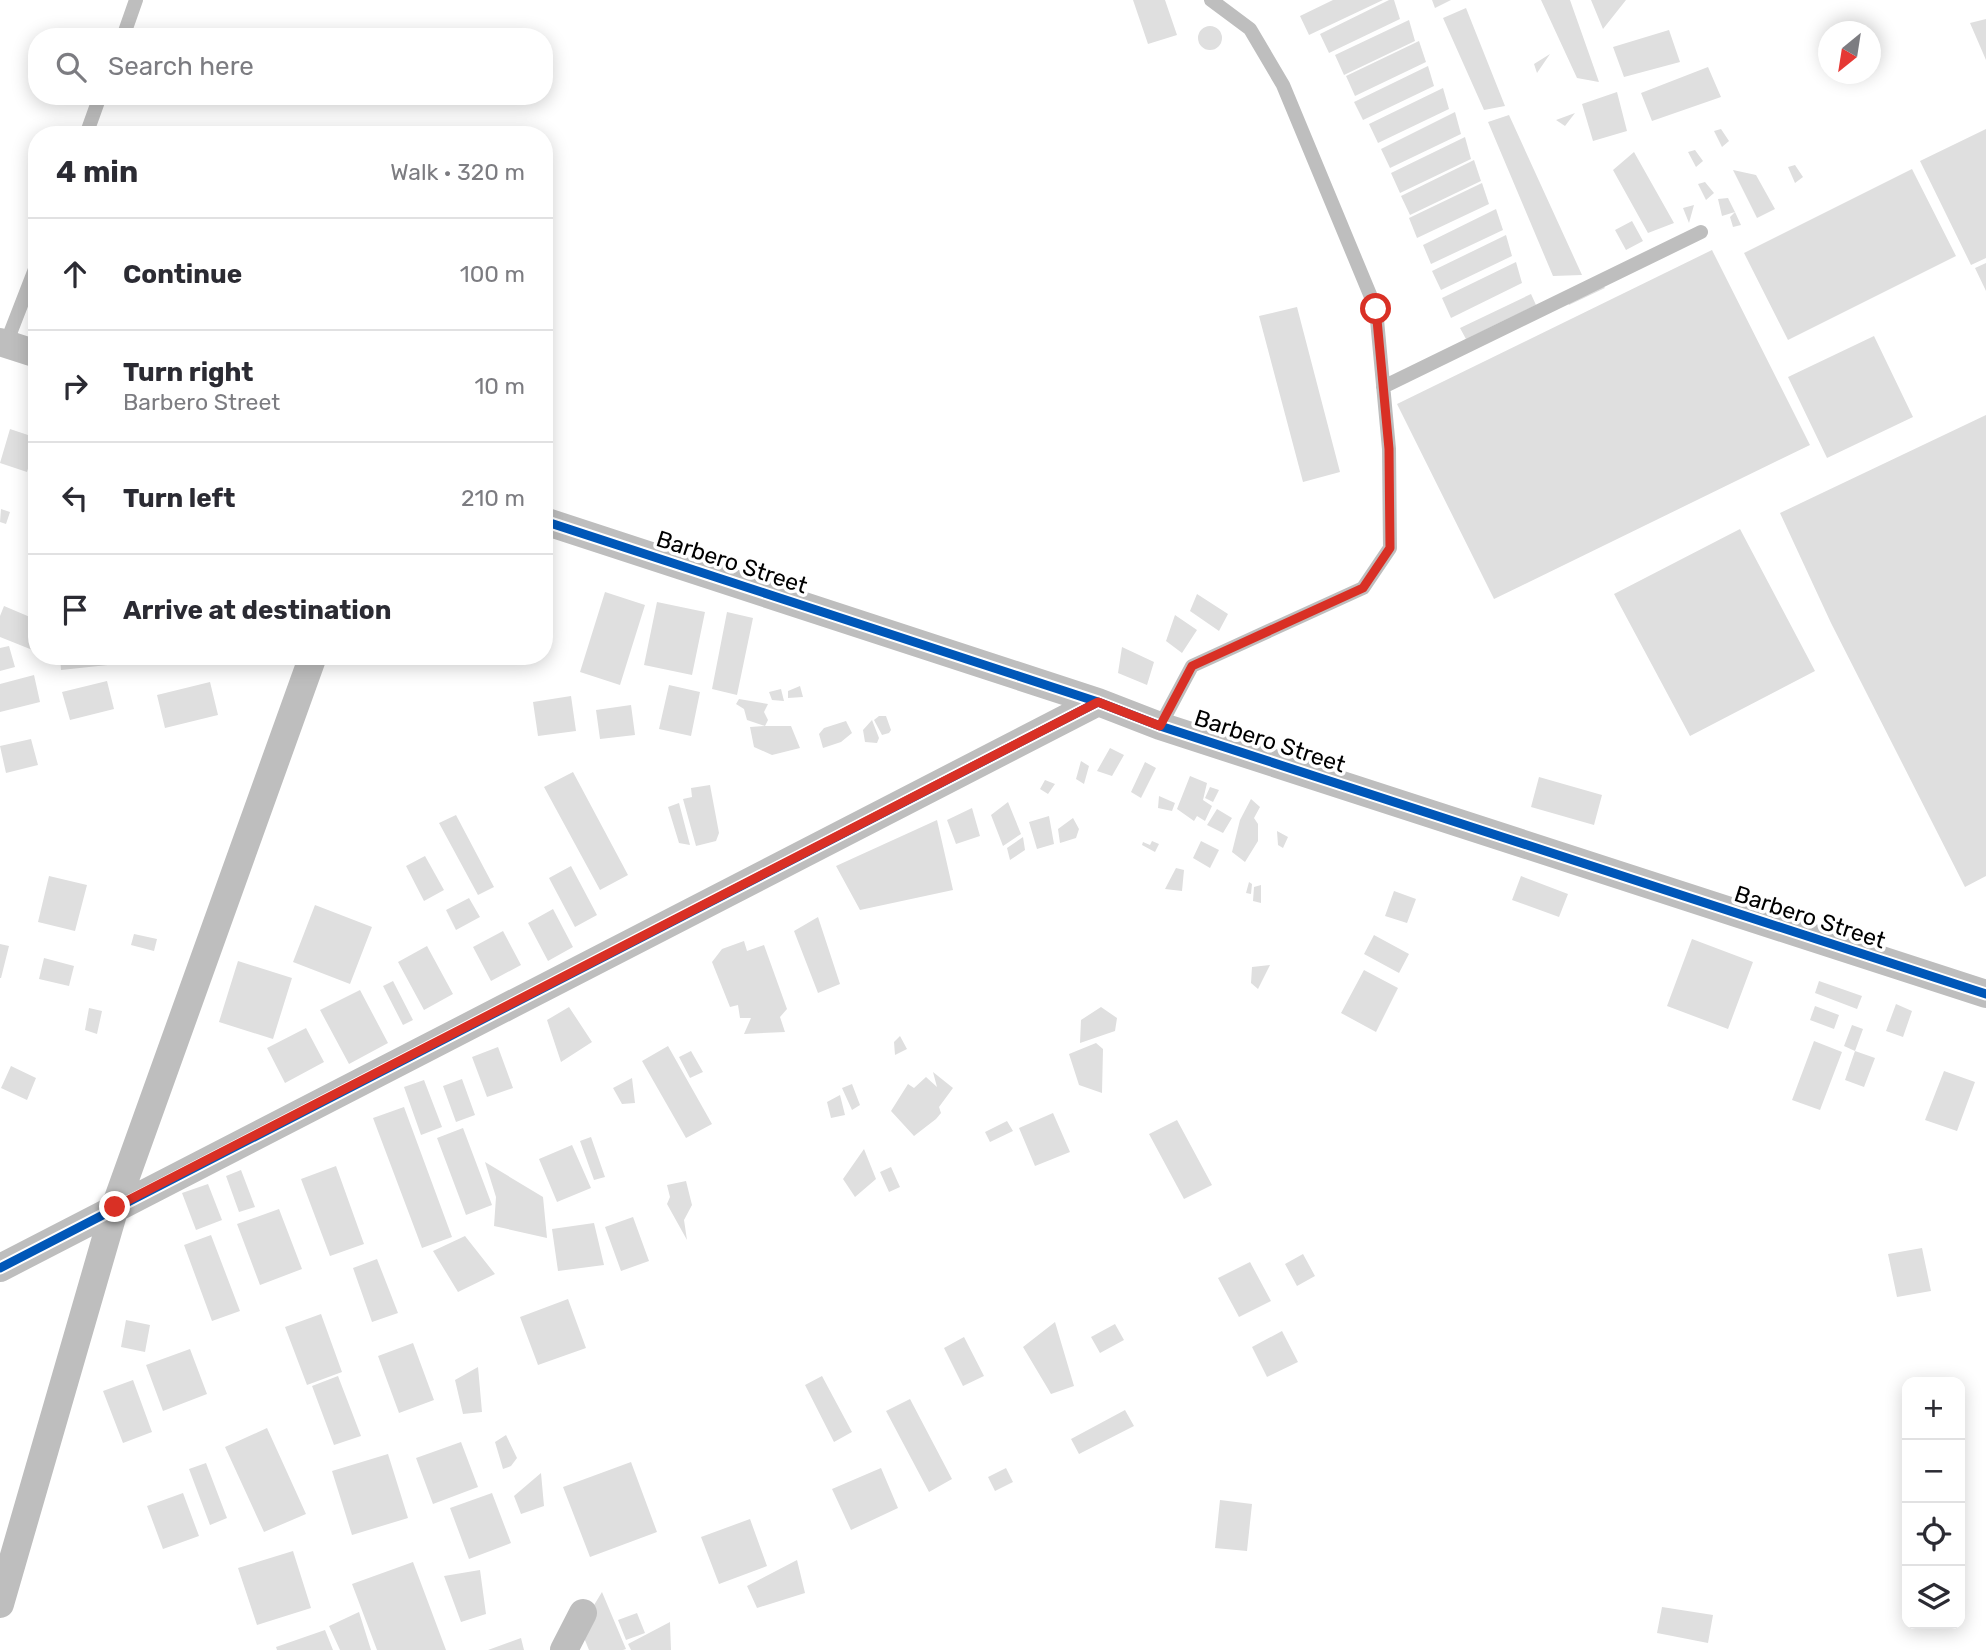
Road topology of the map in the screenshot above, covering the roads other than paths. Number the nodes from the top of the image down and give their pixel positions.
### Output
1 (136, 0) edge
2 (1210, 0) edge
3 (125, 28) edge
4 (97, 105) edge
5 (89, 126) edge
6 (1701, 232) dead end
7 (28, 285) edge
8 (3, 343) edge
9 (28, 351) edge
10 (1383, 387) junction
11 (553, 524) edge
12 (310, 665) edge
13 (1098, 702) junction
14 (1160, 726) junction
15 (1986, 994) edge
16 (115, 1207) junction
17 (0, 1268) edge
18 (0, 1604) edge
19 (583, 1613) dead end
20 (564, 1650) edge

1 - 3 lane
2 - 10 lane
4 - 5 lane
6 - 10 lane
7 - 8 lane
8 - 9 street
10 - 14 lane
11 - 13 street, Barbero Street
12 - 16 street
13 - 14 street, Barbero Street
13 - 16 street
14 - 15 street, Barbero Street
16 - 17 street
16 - 18 street
19 - 20 street

